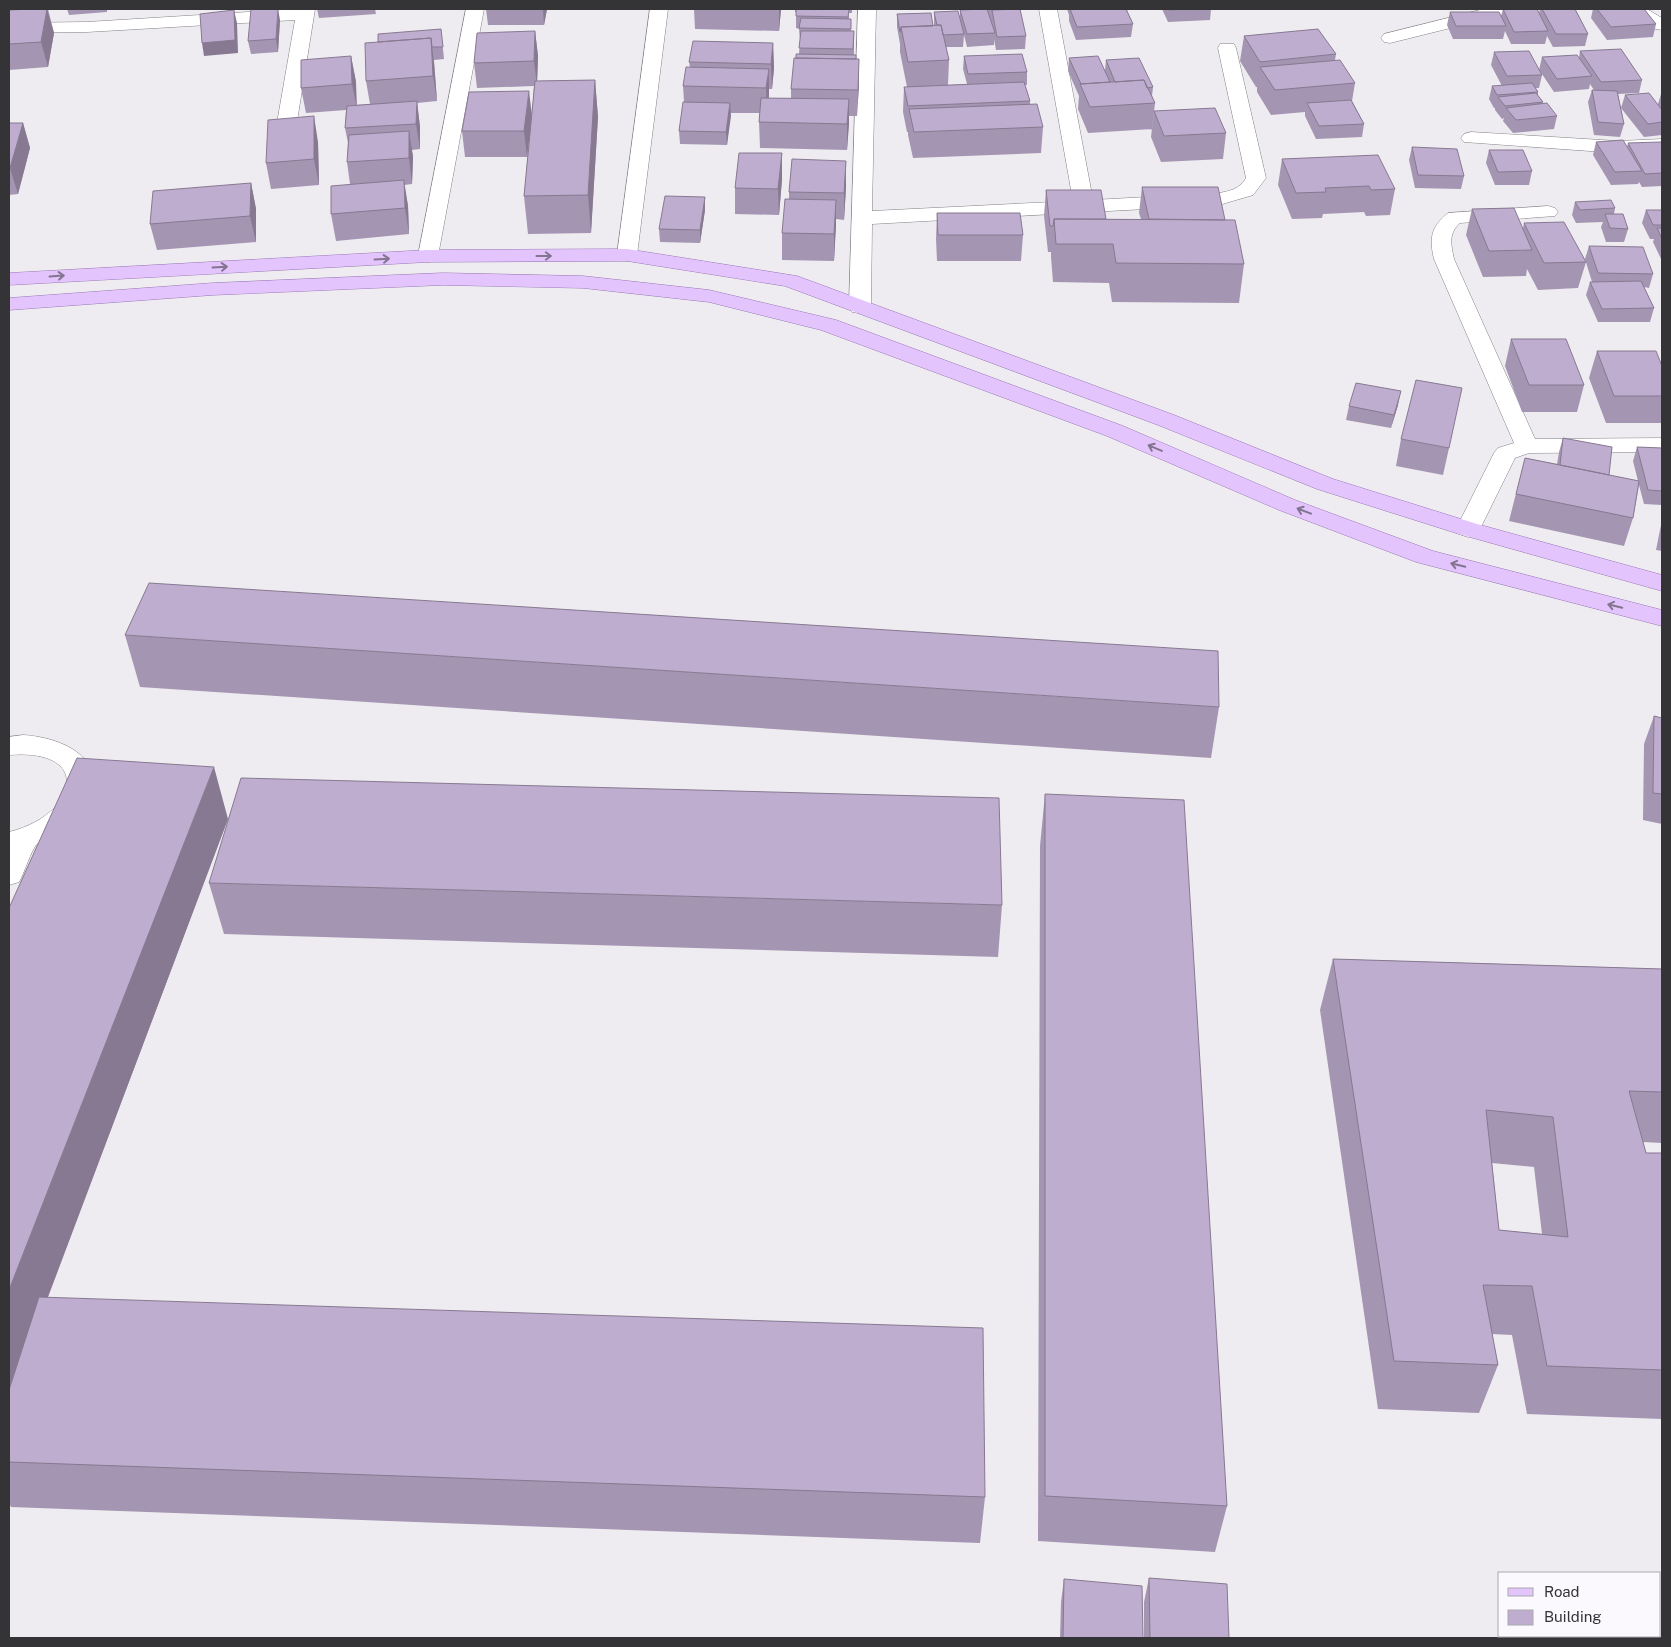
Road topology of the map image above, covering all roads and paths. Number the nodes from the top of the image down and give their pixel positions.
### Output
1 (476, 9) edge
2 (659, 9) edge
3 (867, 9) edge
4 (1048, 9) edge
5 (1506, 9) edge
6 (1635, 9) edge
7 (306, 11) edge
8 (1662, 25) edge
9 (9, 28) edge
10 (1390, 38) dead end
11 (1227, 48) dead end
12 (1471, 138) dead end
13 (284, 140) edge
14 (1662, 145) edge
15 (1084, 206) junction
16 (1548, 212) dead end
17 (862, 218) junction
18 (428, 256) junction
19 (627, 256) junction
20 (9, 280) edge
21 (9, 304) edge
22 (860, 307) junction
23 (1662, 445) edge
24 (1526, 446) junction
25 (1468, 530) junction
26 (1662, 583) edge
27 (1662, 618) edge
28 (9, 746) edge
29 (17, 840) edge
30 (9, 875) edge

1 - 18 street
2 - 19 street
3 - 17 street
4 - 15 street
5 - 10 street
6 - 8 street
7 - 9 street
7 - 13 street
11 - 15 street
12 - 14 street
15 - 17 street
16 - 24 street
17 - 22 street
18 -> 19 main road
20 -> 18 main road
19 - 22 main road
27 -> 21 main road
22 - 25 main road
23 - 24 street
24 - 25 street
25 - 26 main road
28 - 29 street
29 - 30 street

